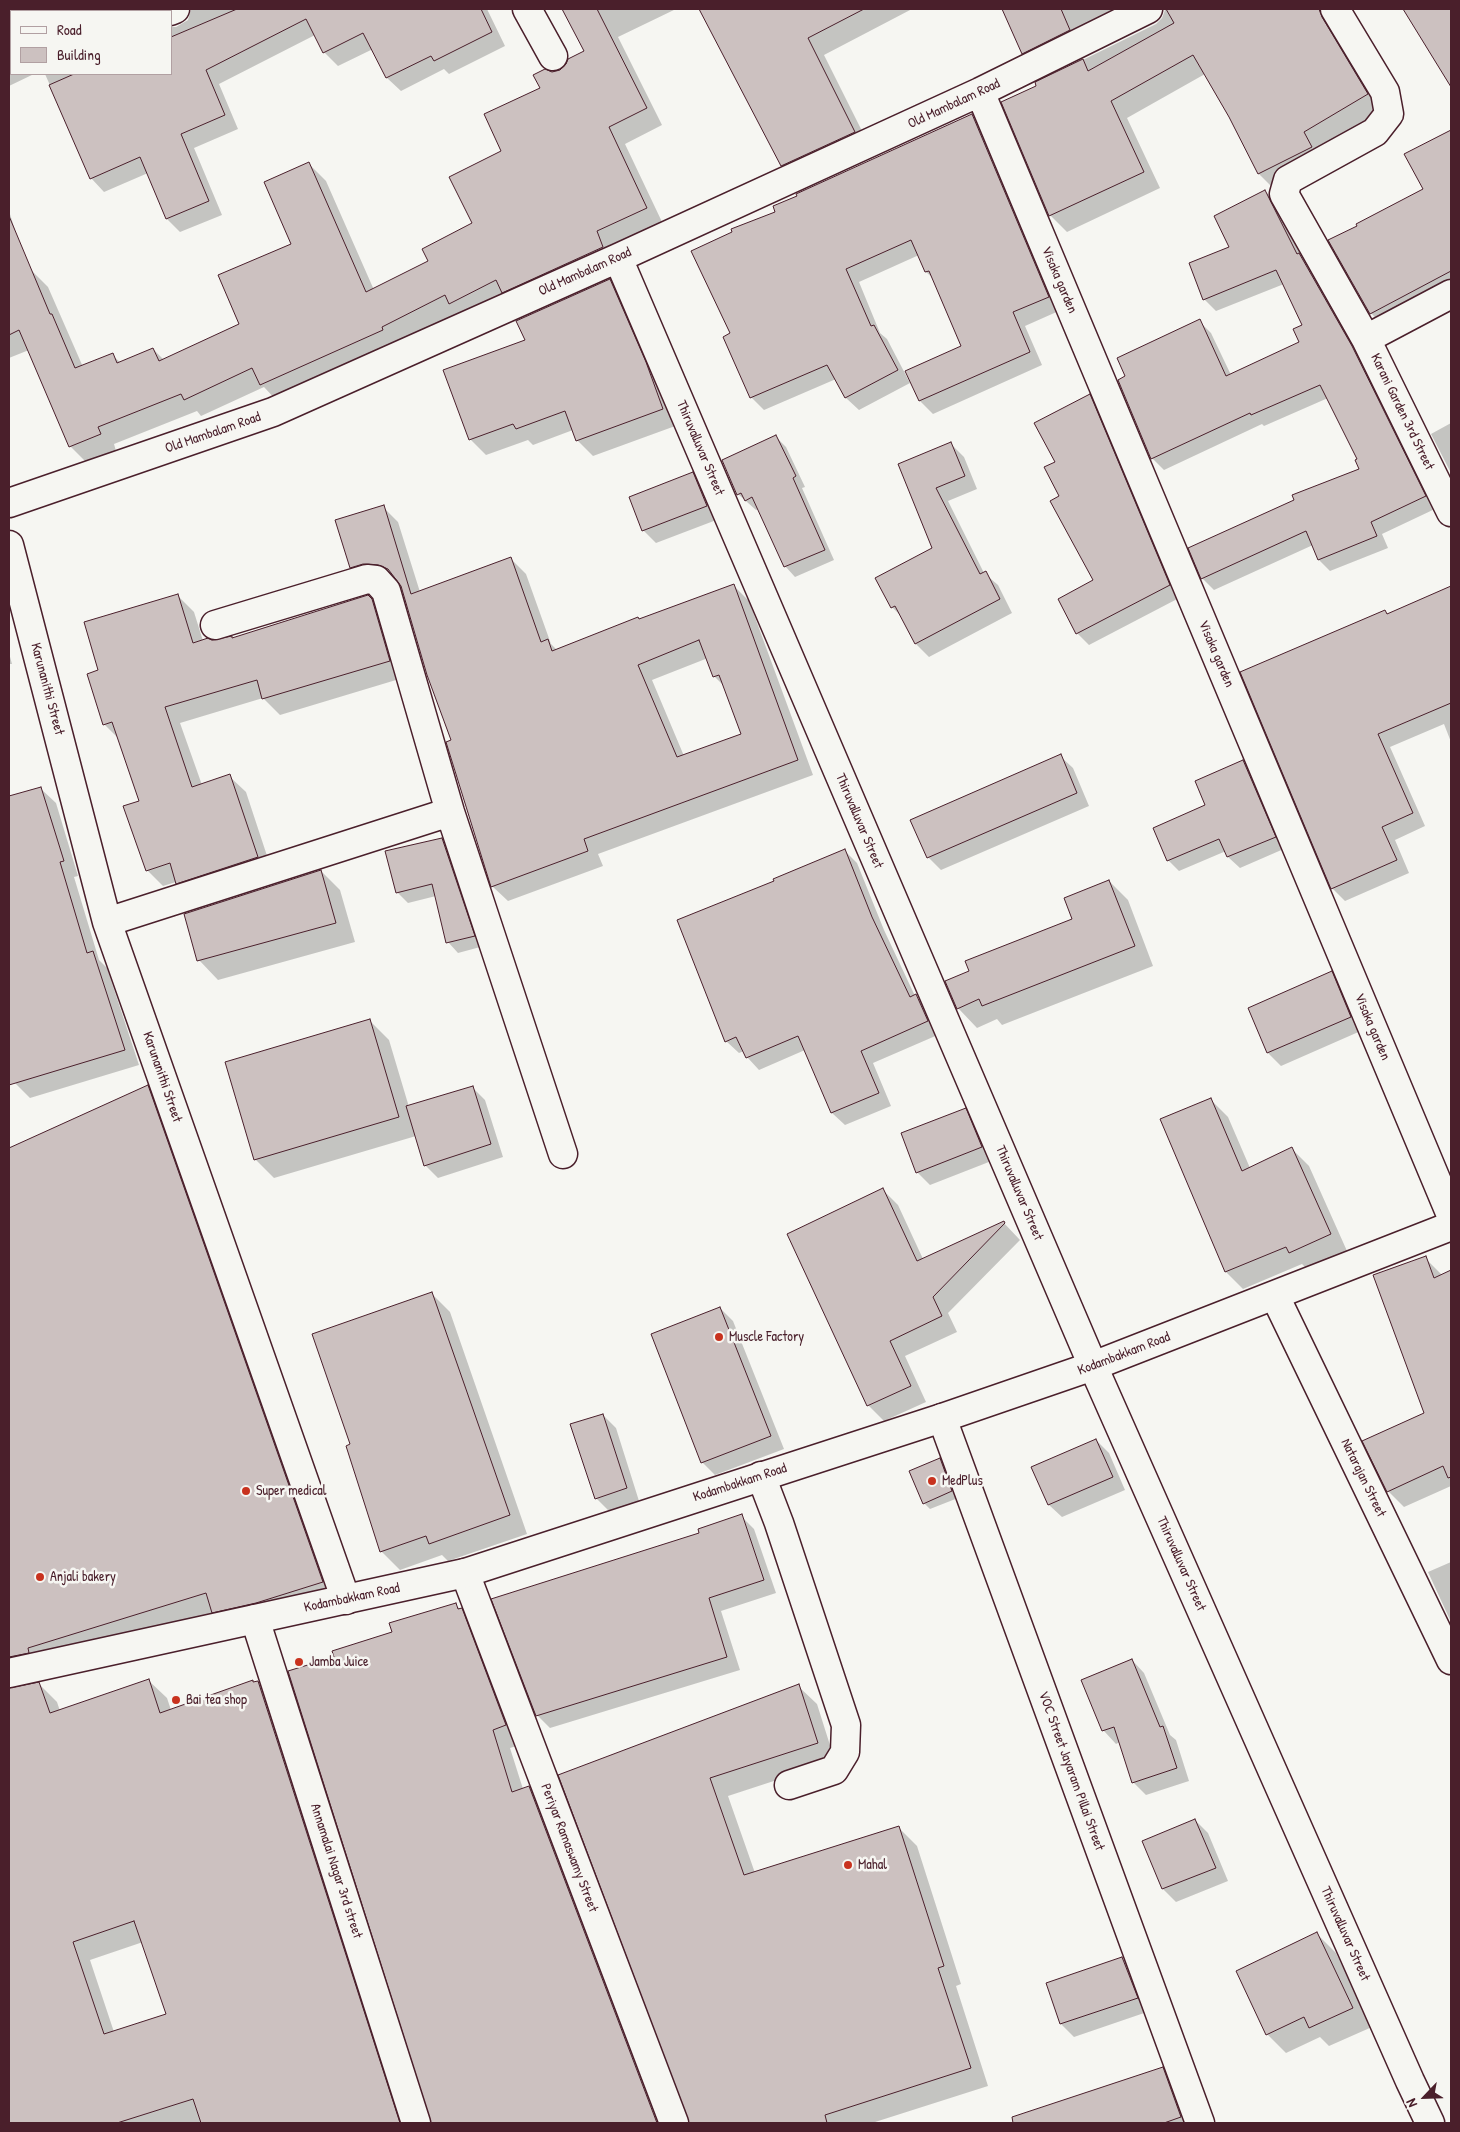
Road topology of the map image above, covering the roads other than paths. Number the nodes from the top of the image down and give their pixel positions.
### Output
1 (527, 9) edge
2 (1148, 9) edge
3 (1334, 9) edge
4 (553, 56) dead end
5 (980, 92) junction
6 (618, 258) junction
7 (1451, 294) edge
8 (1366, 339) junction
9 (9, 503) edge
10 (1451, 512) edge
11 (9, 545) edge
12 (215, 625) dead end
13 (450, 812) junction
14 (107, 922) junction
15 (562, 1154) dead end
16 (1451, 1215) edge
17 (1451, 1226) edge
18 (1275, 1296) junction
19 (1093, 1366) junction
20 (942, 1418) junction
21 (761, 1476) junction
22 (465, 1573) junction
23 (346, 1600) junction
24 (256, 1619) junction
25 (1451, 1660) edge
26 (9, 1673) edge
27 (789, 1785) dead end
28 (416, 2123) edge
29 (674, 2123) edge
30 (1200, 2123) edge
31 (1430, 2123) edge

1 - 4 street
2 - 5 street, Old Mambalam Road
3 - 8 street, Karani Garden 3rd Street
5 - 6 street, Old Mambalam Road
5 - 16 street, Visaka garden
6 - 9 street, Old Mambalam Road
6 - 19 street, Thiruvalluvar Street
7 - 8 street
8 - 10 street, Karani Garden 3rd Street
11 - 14 street, Karunanithi Street
12 - 13 street
13 - 14 street
13 - 15 street
14 - 23 street, Karunanithi Street
17 - 18 street, Kodambakkam Road
18 - 19 street, Kodambakkam Road
18 - 25 street, Natarajan Street
19 - 20 street, Kodambakkam Road
19 - 31 street, Thiruvalluvar Street
20 - 21 street, Kodambakkam Road
20 - 30 street, VOC Street Jayaram Pillai Street
21 - 22 street, Kodambakkam Road
21 - 27 street
22 - 23 street, Kodambakkam Road
22 - 29 street, Periyar Ramaswamy Street
23 - 24 street, Kodambakkam Road
24 - 26 street, Kodambakkam Road
24 - 28 street, Annamalai Nagar 3rd street

